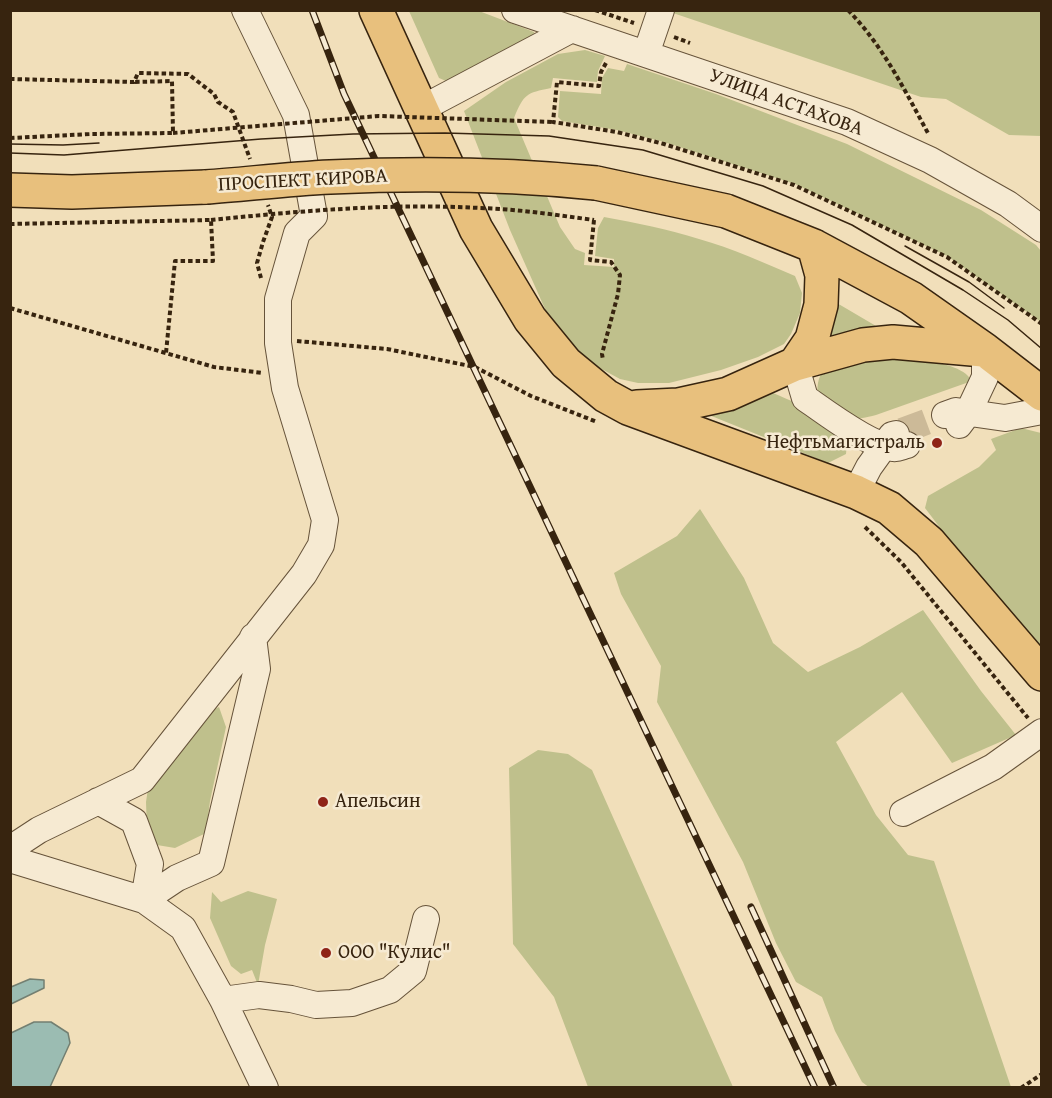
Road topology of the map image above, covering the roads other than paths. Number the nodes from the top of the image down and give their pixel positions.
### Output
1 (245, 10) edge
2 (376, 10) edge
3 (515, 10) edge
4 (661, 10) edge
5 (572, 29) junction
6 (646, 54) junction
7 (421, 110) junction
8 (10, 190) edge
9 (1041, 229) edge
10 (814, 246) junction
11 (985, 350) junction
12 (795, 364) junction
13 (1041, 394) edge
14 (1041, 411) edge
15 (606, 412) junction
16 (858, 508) junction
17 (253, 638) junction
18 (1041, 674) edge
19 (1041, 732) edge
20 (98, 801) junction
21 (903, 813) dead end
22 (10, 849) edge
23 (10, 859) edge
24 (144, 900) junction
25 (426, 919) dead end
26 (223, 1000) junction
27 (265, 1088) edge

1 - 17 street
2 - 7 main road
3 - 5 street, УЛИЦА АСТАХОВА
4 - 6 street
5 - 6 street, УЛИЦА АСТАХОВА
5 - 7 street
6 - 9 street, УЛИЦА АСТАХОВА
7 - 15 main road
8 - 10 main road, ПРОСПЕКТ КИРОВА, bridge
10 - 11 main road
10 - 12 main road
11 - 12 main road
11 - 13 main road
11 - 14 street
12 - 15 main road
12 - 16 street
15 - 16 main road
16 - 18 main road
17 - 20 street
17 - 24 street
19 - 21 street
20 - 22 street
20 - 24 street
23 - 24 street
24 - 26 street
25 - 26 street
26 - 27 street

